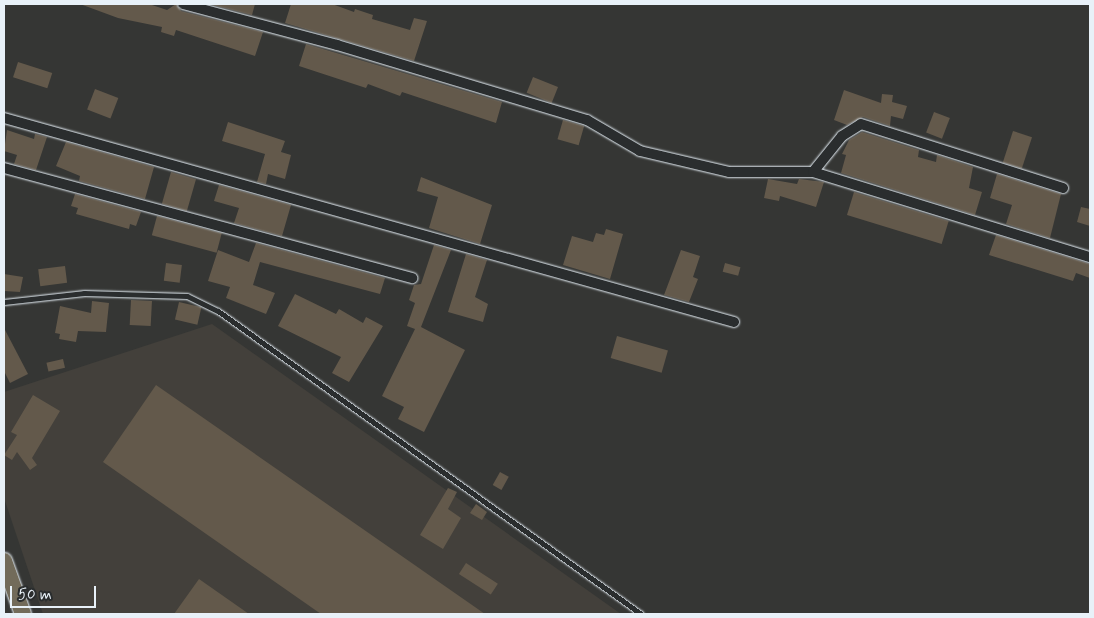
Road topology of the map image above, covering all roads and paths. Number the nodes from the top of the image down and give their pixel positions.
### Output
1 (183, 4) edge
2 (4, 118) edge
3 (4, 168) edge
4 (813, 172) junction
5 (1063, 188) dead end
6 (1090, 258) edge
7 (412, 278) dead end
8 (4, 302) edge
9 (734, 322) dead end
10 (4, 561) edge
11 (23, 614) edge
12 (641, 614) edge

1 - 4 street
2 - 9 street
3 - 7 street
4 - 5 street
4 - 6 street
8 - 12 lane
10 - 11 main road

